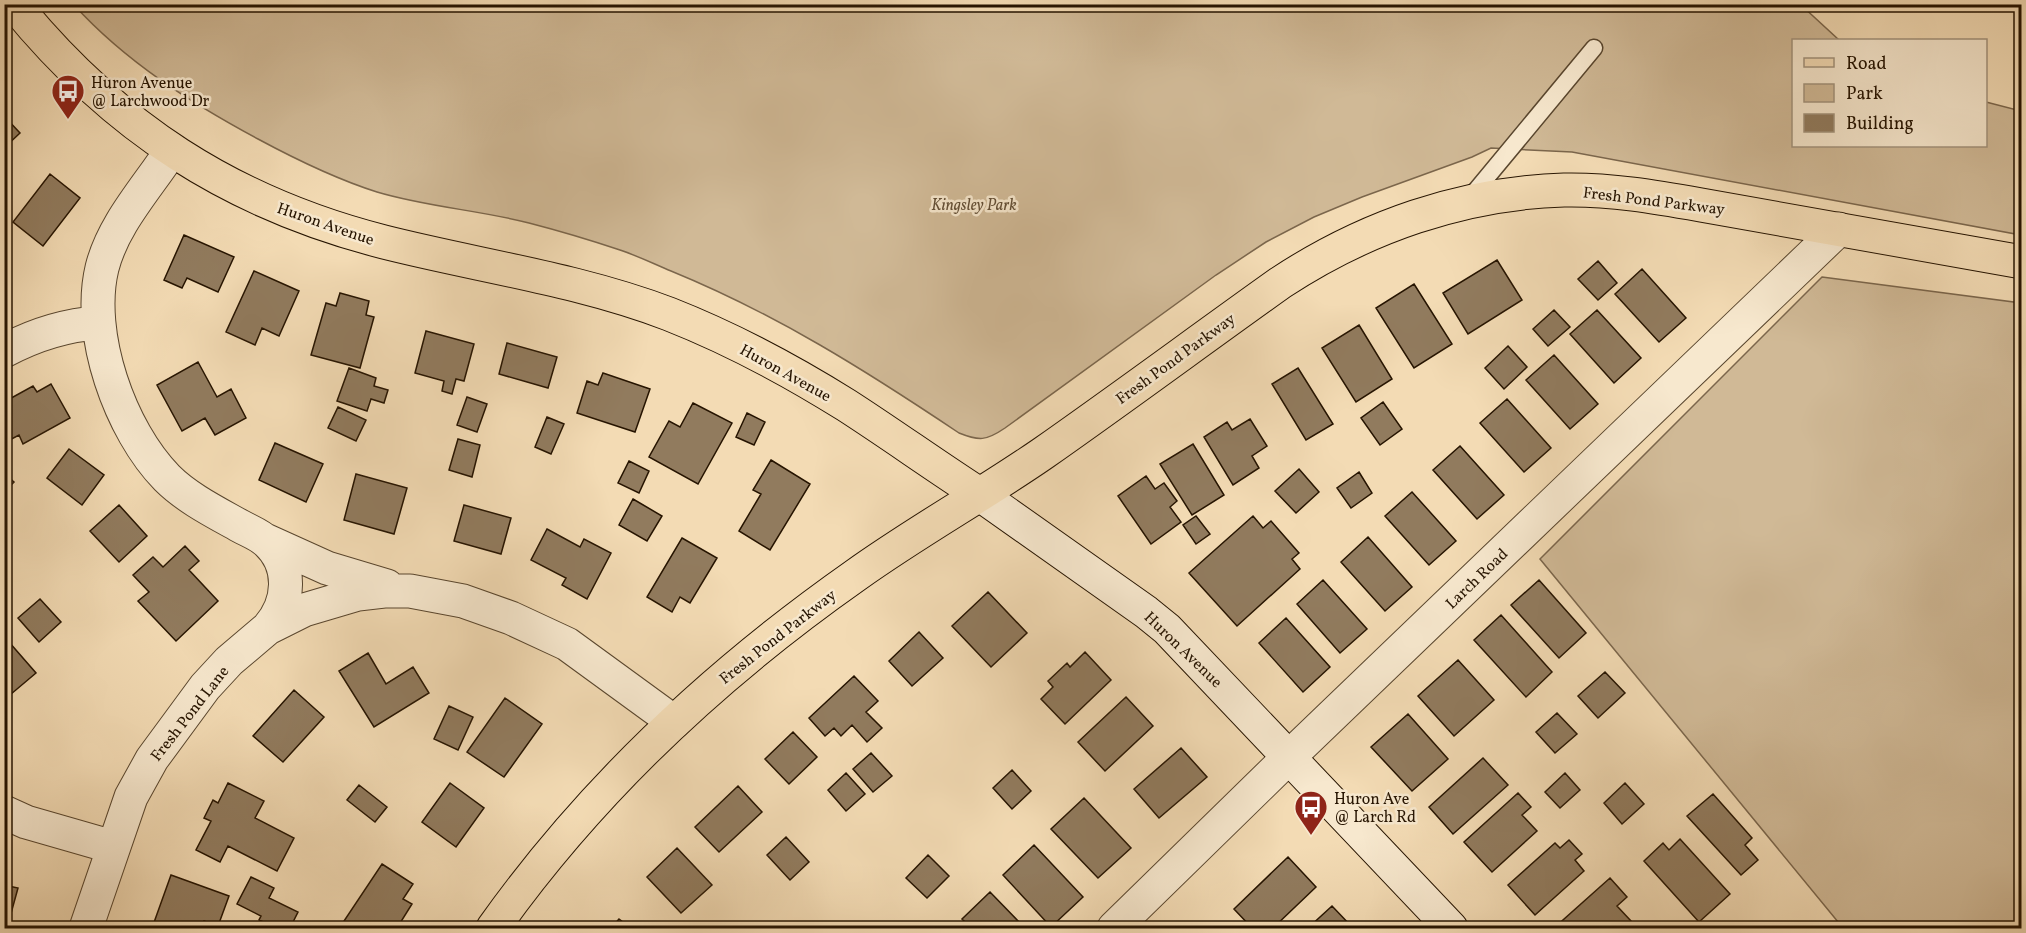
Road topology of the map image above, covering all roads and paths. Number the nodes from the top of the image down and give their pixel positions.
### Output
1 (14, 9) edge
2 (1594, 48) dead end
3 (171, 151) junction
4 (1465, 203) junction
5 (1839, 229) junction
6 (2022, 262) edge
7 (98, 323) junction
8 (4, 351) edge
9 (979, 494) junction
10 (266, 540) junction
11 (410, 591) junction
12 (268, 628) junction
13 (674, 722) junction
14 (1289, 757) junction
15 (4, 812) edge
16 (43, 827) junction
17 (4, 829) edge
18 (113, 847) junction
19 (86, 928) edge
20 (493, 928) edge
21 (1114, 928) edge
22 (1451, 928) edge

1 - 3 main road, Huron Avenue
2 - 4 lane
3 - 7 street
3 - 9 main road, Huron Avenue
4 - 5 main road, Fresh Pond Parkway
4 - 9 main road, Fresh Pond Parkway
5 - 6 main road, Fresh Pond Parkway
5 - 14 street, Larch Road
7 - 8 street
7 - 10 street
9 - 13 main road, Fresh Pond Parkway
9 - 14 street, Huron Avenue
10 - 11 street
10 - 12 street
11 - 12 street, Fresh Pond Lane
11 - 13 street, Fresh Pond Lane
12 - 18 street, Fresh Pond Lane
13 - 20 main road, Fresh Pond Parkway
14 - 21 street, Larch Road
14 - 22 street, Huron Avenue
15 - 16 street
16 - 17 street
16 - 18 street
18 - 19 street, Fresh Pond Lane

